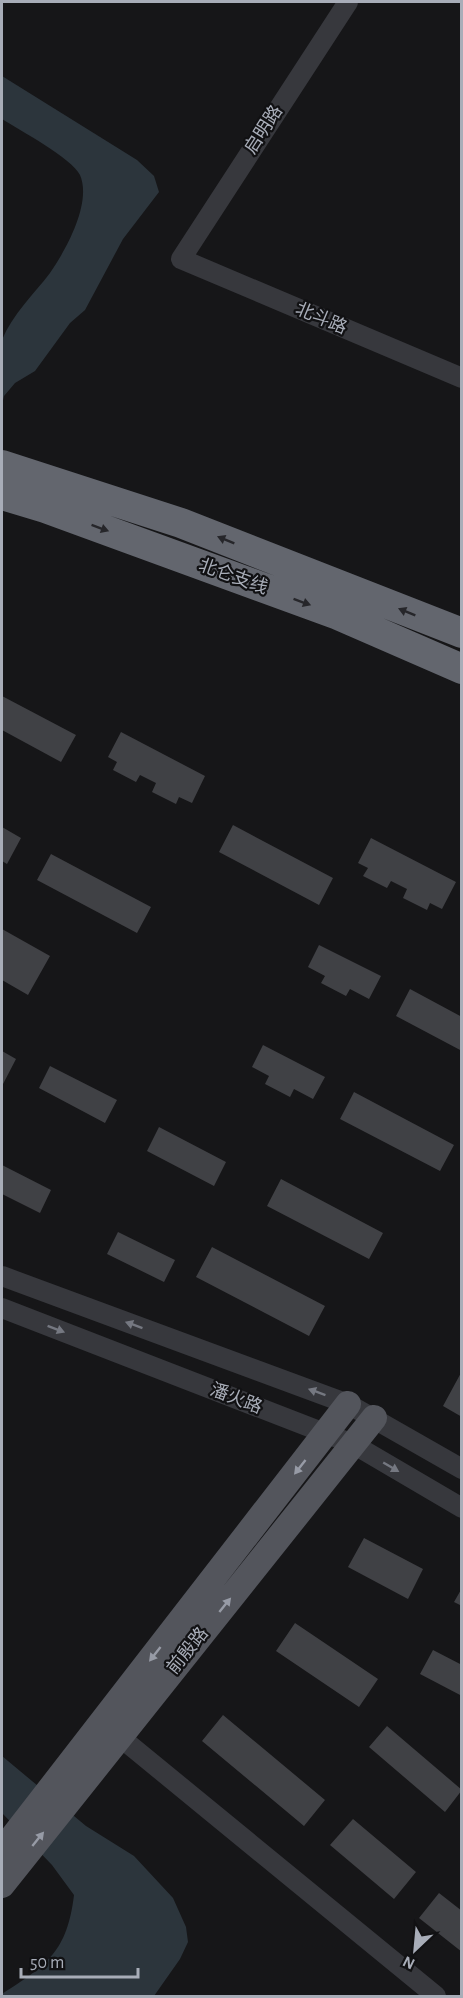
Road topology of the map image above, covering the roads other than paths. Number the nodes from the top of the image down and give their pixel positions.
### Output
1 (348, 2) edge
2 (181, 259) joint
3 (462, 378) edge
4 (2, 465) edge
5 (2, 495) edge
6 (462, 633) edge
7 (462, 669) edge
8 (2, 1276) edge
9 (2, 1308) edge
10 (348, 1404) junction
11 (374, 1418) junction
12 (325, 1434) junction
13 (353, 1444) junction
14 (462, 1469) edge
15 (462, 1508) edge
16 (111, 1729) junction
17 (2, 1851) edge
18 (2, 1885) edge
19 (436, 1996) edge

1 - 2 street, 启明路
2 - 3 street, 北斗路
6 -> 4 highway, 北仑支线
5 -> 7 highway, 北仑支线
10 -> 8 street, 潘火路
9 -> 12 street, 潘火路
10 - 11 street, 潘火路
10 - 12 main road, 前殷路
11 - 13 main road, 前殷路
11 - 14 street, 潘火路
12 - 13 street, 潘火路
12 -> 16 main road, 前殷路
13 -> 15 street, 潘火路
16 -> 13 main road, 前殷路
16 - 17 main road, 前殷路
18 -> 16 main road, 前殷路
16 - 19 street

